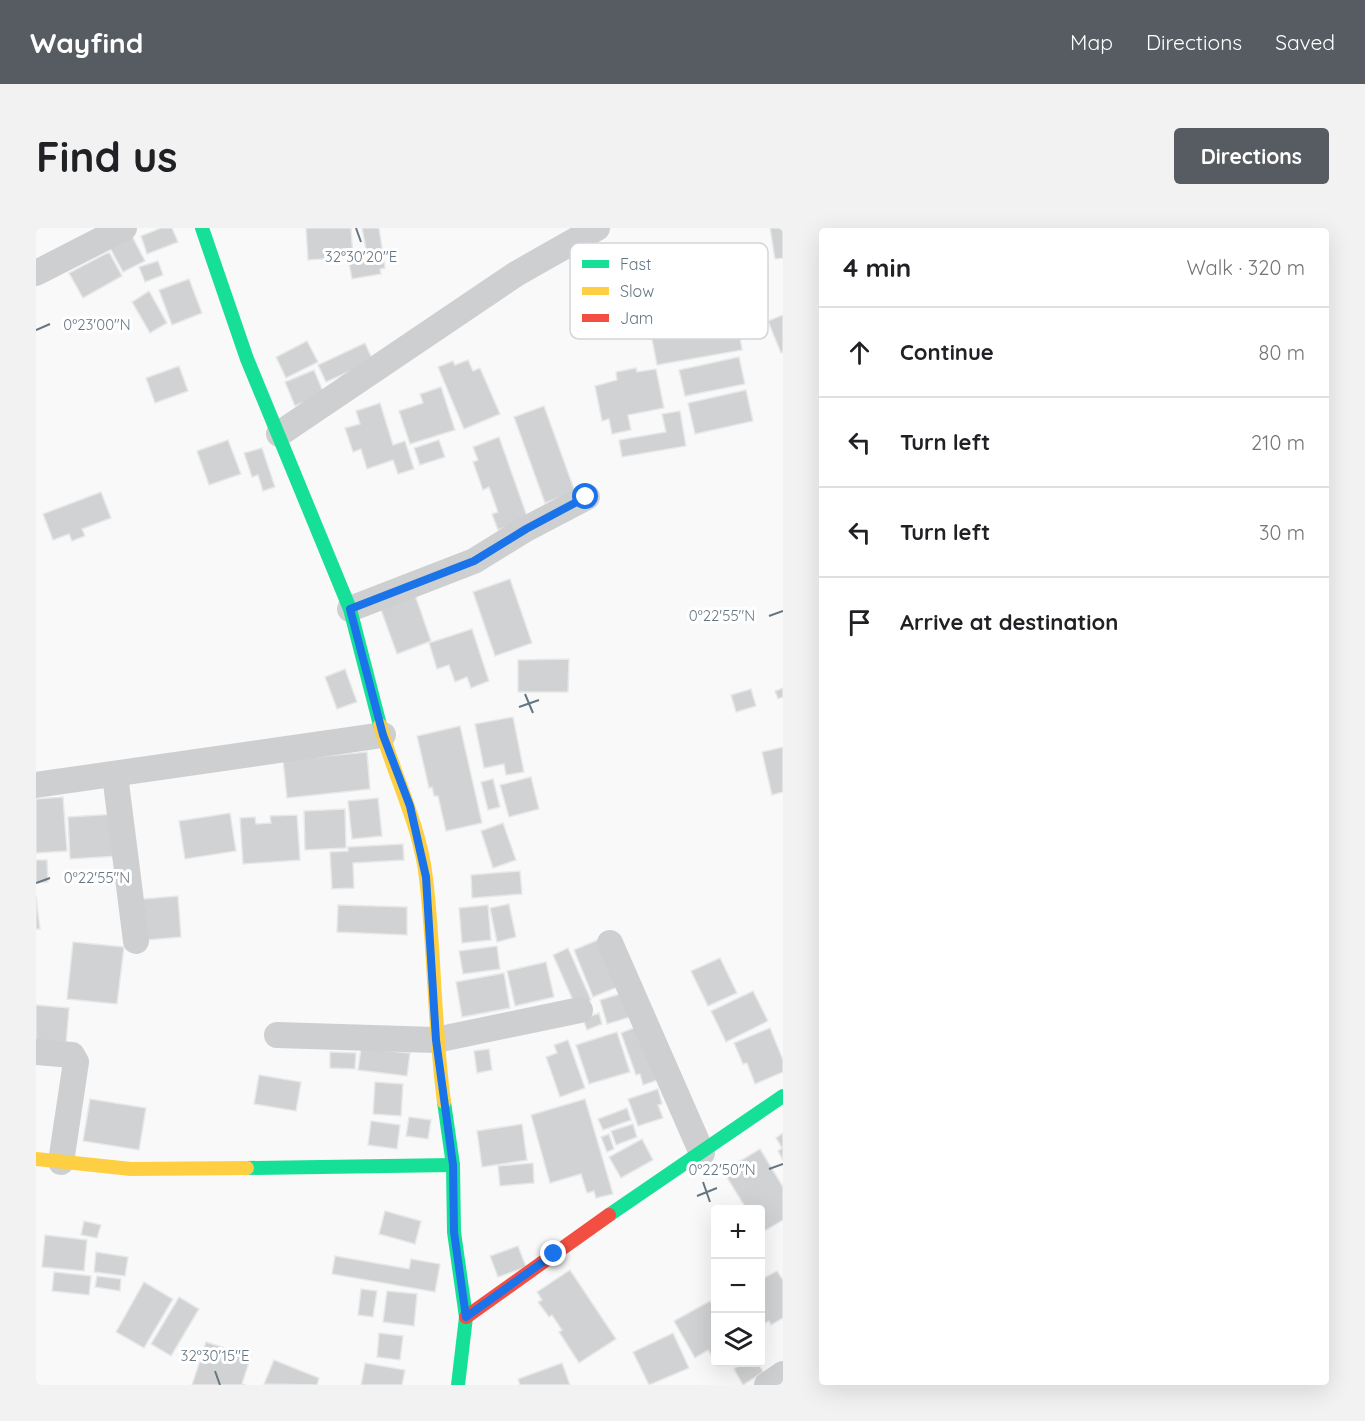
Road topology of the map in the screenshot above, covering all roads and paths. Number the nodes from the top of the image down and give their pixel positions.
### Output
1 (124, 228) edge
2 (201, 228) edge
3 (597, 228) edge
4 (570, 243) edge
5 (571, 243) edge
6 (36, 273) edge
7 (279, 434) junction
8 (586, 497) dead end
9 (350, 609) junction
10 (383, 735) junction
11 (115, 775) junction
12 (36, 785) edge
13 (136, 941) dead end
14 (610, 943) dead end
15 (580, 1010) dead end
16 (277, 1035) dead end
17 (436, 1040) junction
18 (36, 1052) edge
19 (783, 1096) edge
20 (702, 1153) junction
21 (49, 1160) edge
22 (453, 1165) junction
23 (466, 1317) junction
24 (783, 1374) edge
25 (458, 1385) edge
26 (767, 1385) edge

1 - 6 street
2 - 7 street
3 - 5 street
4 - 7 street
7 - 9 street
8 - 9 street
9 - 10 street
10 - 11 street
10 - 17 street
11 - 12 street
11 - 13 street
14 - 20 street
15 - 17 street
16 - 17 street
17 - 22 street
18 - 21 street
19 - 20 street
20 - 23 street
21 - 22 street
22 - 23 street
23 - 25 street
24 - 26 street

